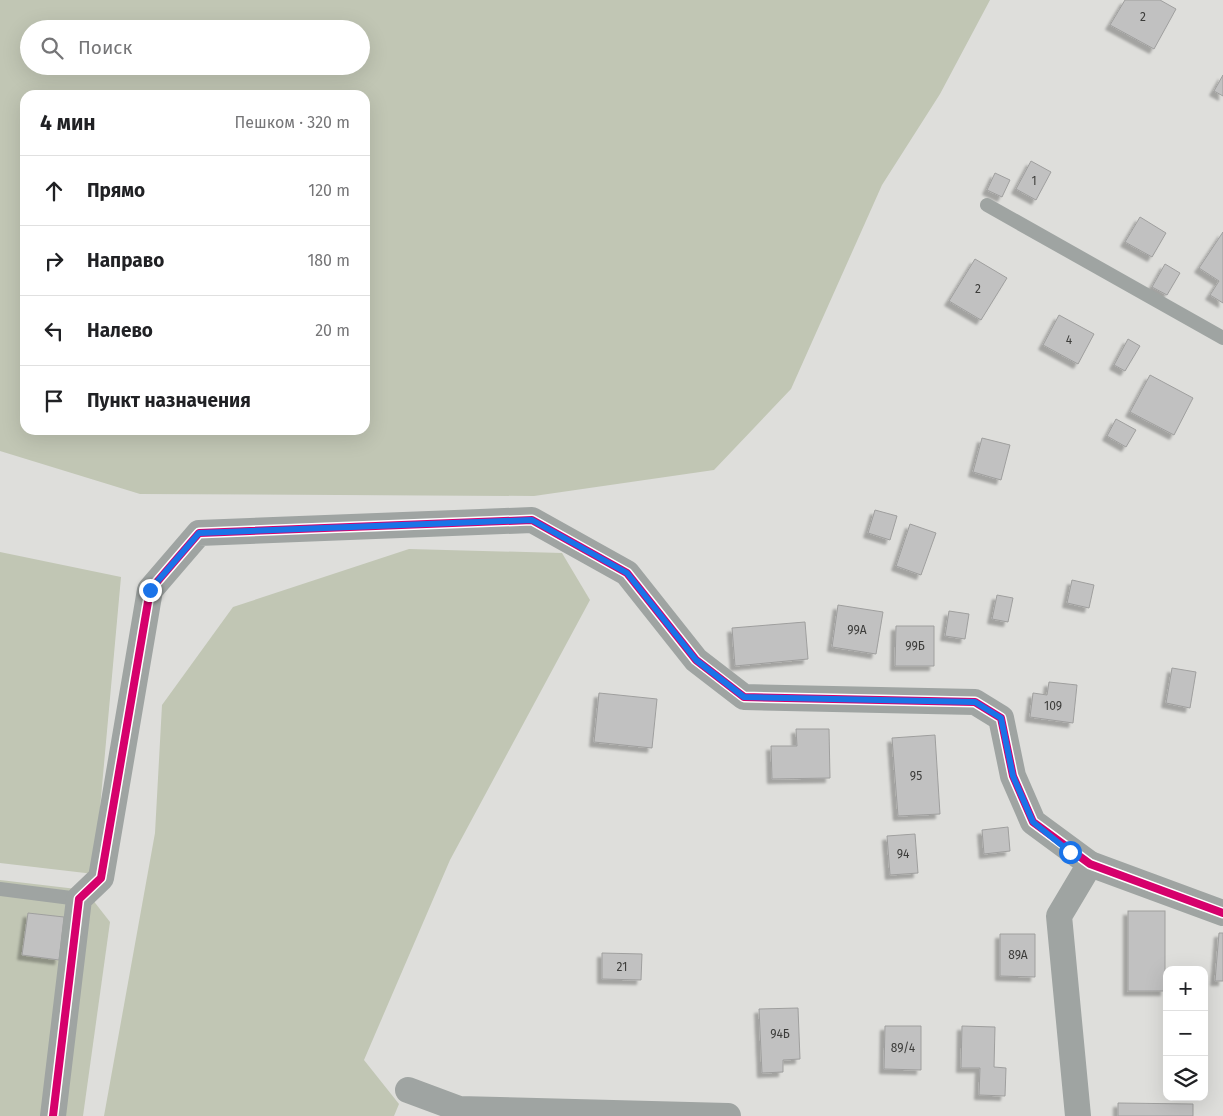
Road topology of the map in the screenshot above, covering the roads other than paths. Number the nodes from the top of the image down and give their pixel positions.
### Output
1 (986, 205) dead end
2 (1223, 338) edge
3 (1090, 864) junction
4 (0, 889) edge
5 (78, 899) junction
6 (1223, 913) edge
7 (408, 1090) dead end
8 (53, 1116) edge
9 (728, 1116) edge
10 (1078, 1116) edge

1 - 2 lane
3 - 5 street
3 - 6 street
3 - 10 street
4 - 5 lane
5 - 8 street
7 - 9 street

